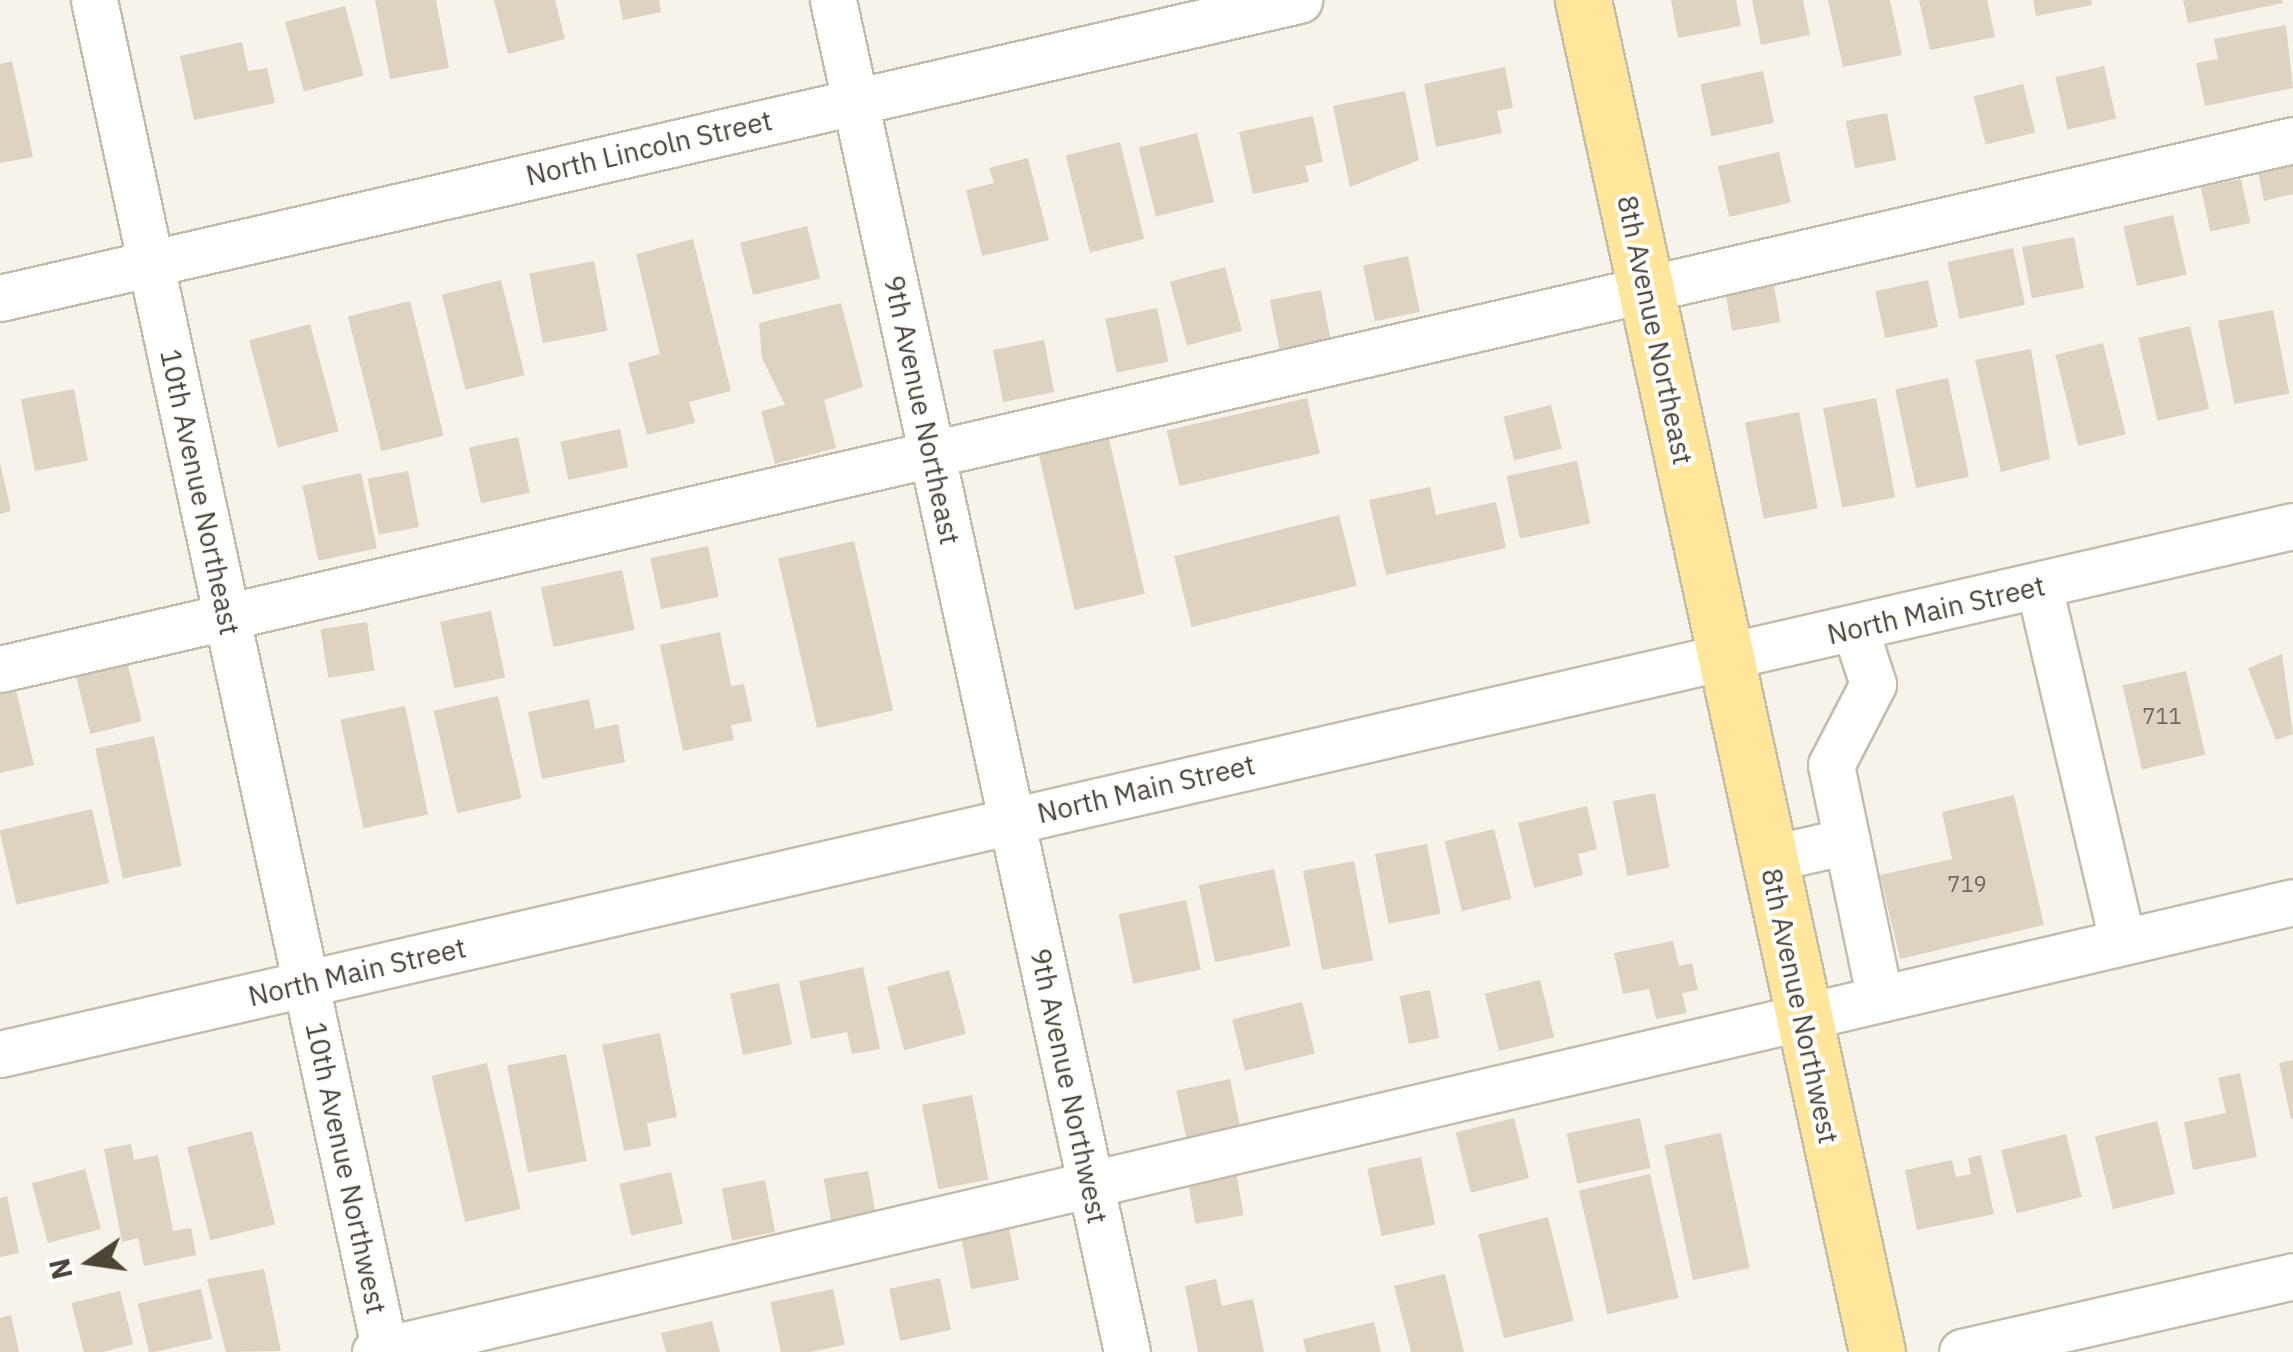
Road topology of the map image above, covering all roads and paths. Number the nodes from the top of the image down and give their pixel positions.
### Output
1 (94, 0) edge
2 (833, 0) edge
3 (1299, 0) edge
4 (1583, 0) edge
5 (854, 101) junction
6 (2293, 140) edge
7 (150, 263) junction
8 (1647, 291) junction
9 (0, 298) edge
10 (932, 453) junction
11 (2293, 526) edge
12 (2039, 586) junction
13 (227, 617) junction
14 (1855, 629) junction
15 (1724, 660) junction
16 (0, 668) edge
17 (1012, 819) junction
18 (1846, 841) junction
19 (1768, 859) junction
20 (2293, 902) edge
21 (2122, 940) junction
22 (308, 984) junction
23 (1879, 994) junction
24 (1802, 1011) junction
25 (0, 1054) edge
26 (1090, 1185) junction
27 (2293, 1276) edge
28 (382, 1351) edge
29 (1127, 1352) edge
30 (1877, 1352) edge
31 (1962, 1352) edge

1 - 7 street, 10th Avenue Northeast
2 - 5 street, 9th Avenue Northeast
3 - 5 street, North Lincoln Street
4 - 8 main road, 8th Avenue Northeast
5 - 7 street, North Lincoln Street
5 - 10 street, 9th Avenue Northeast
6 - 8 street
7 - 9 street, North Lincoln Street
7 - 13 street, 10th Avenue Northeast
8 - 10 street
8 - 15 main road, 8th Avenue Northeast
10 - 13 street
10 - 17 street, 9th Avenue Northeast
11 - 12 street, North Main Street
12 - 14 street, North Main Street
12 - 21 street
13 - 16 street
13 - 22 street, 10th Avenue Northeast
14 - 15 street, North Main Street
14 - 18 street
15 - 17 street, North Main Street
15 - 19 main road, 8th Avenue Northwest
17 - 22 street, North Main Street
17 - 26 street, 9th Avenue Northwest
18 - 19 street
18 - 23 street
19 - 24 main road, 8th Avenue Northwest
20 - 21 street
21 - 23 street
22 - 25 street, North Main Street
22 - 28 street, 10th Avenue Northwest
23 - 24 street
24 - 26 street
24 - 30 main road, 8th Avenue Northwest
26 - 28 street
26 - 29 street, 9th Avenue Northwest
27 - 31 street

